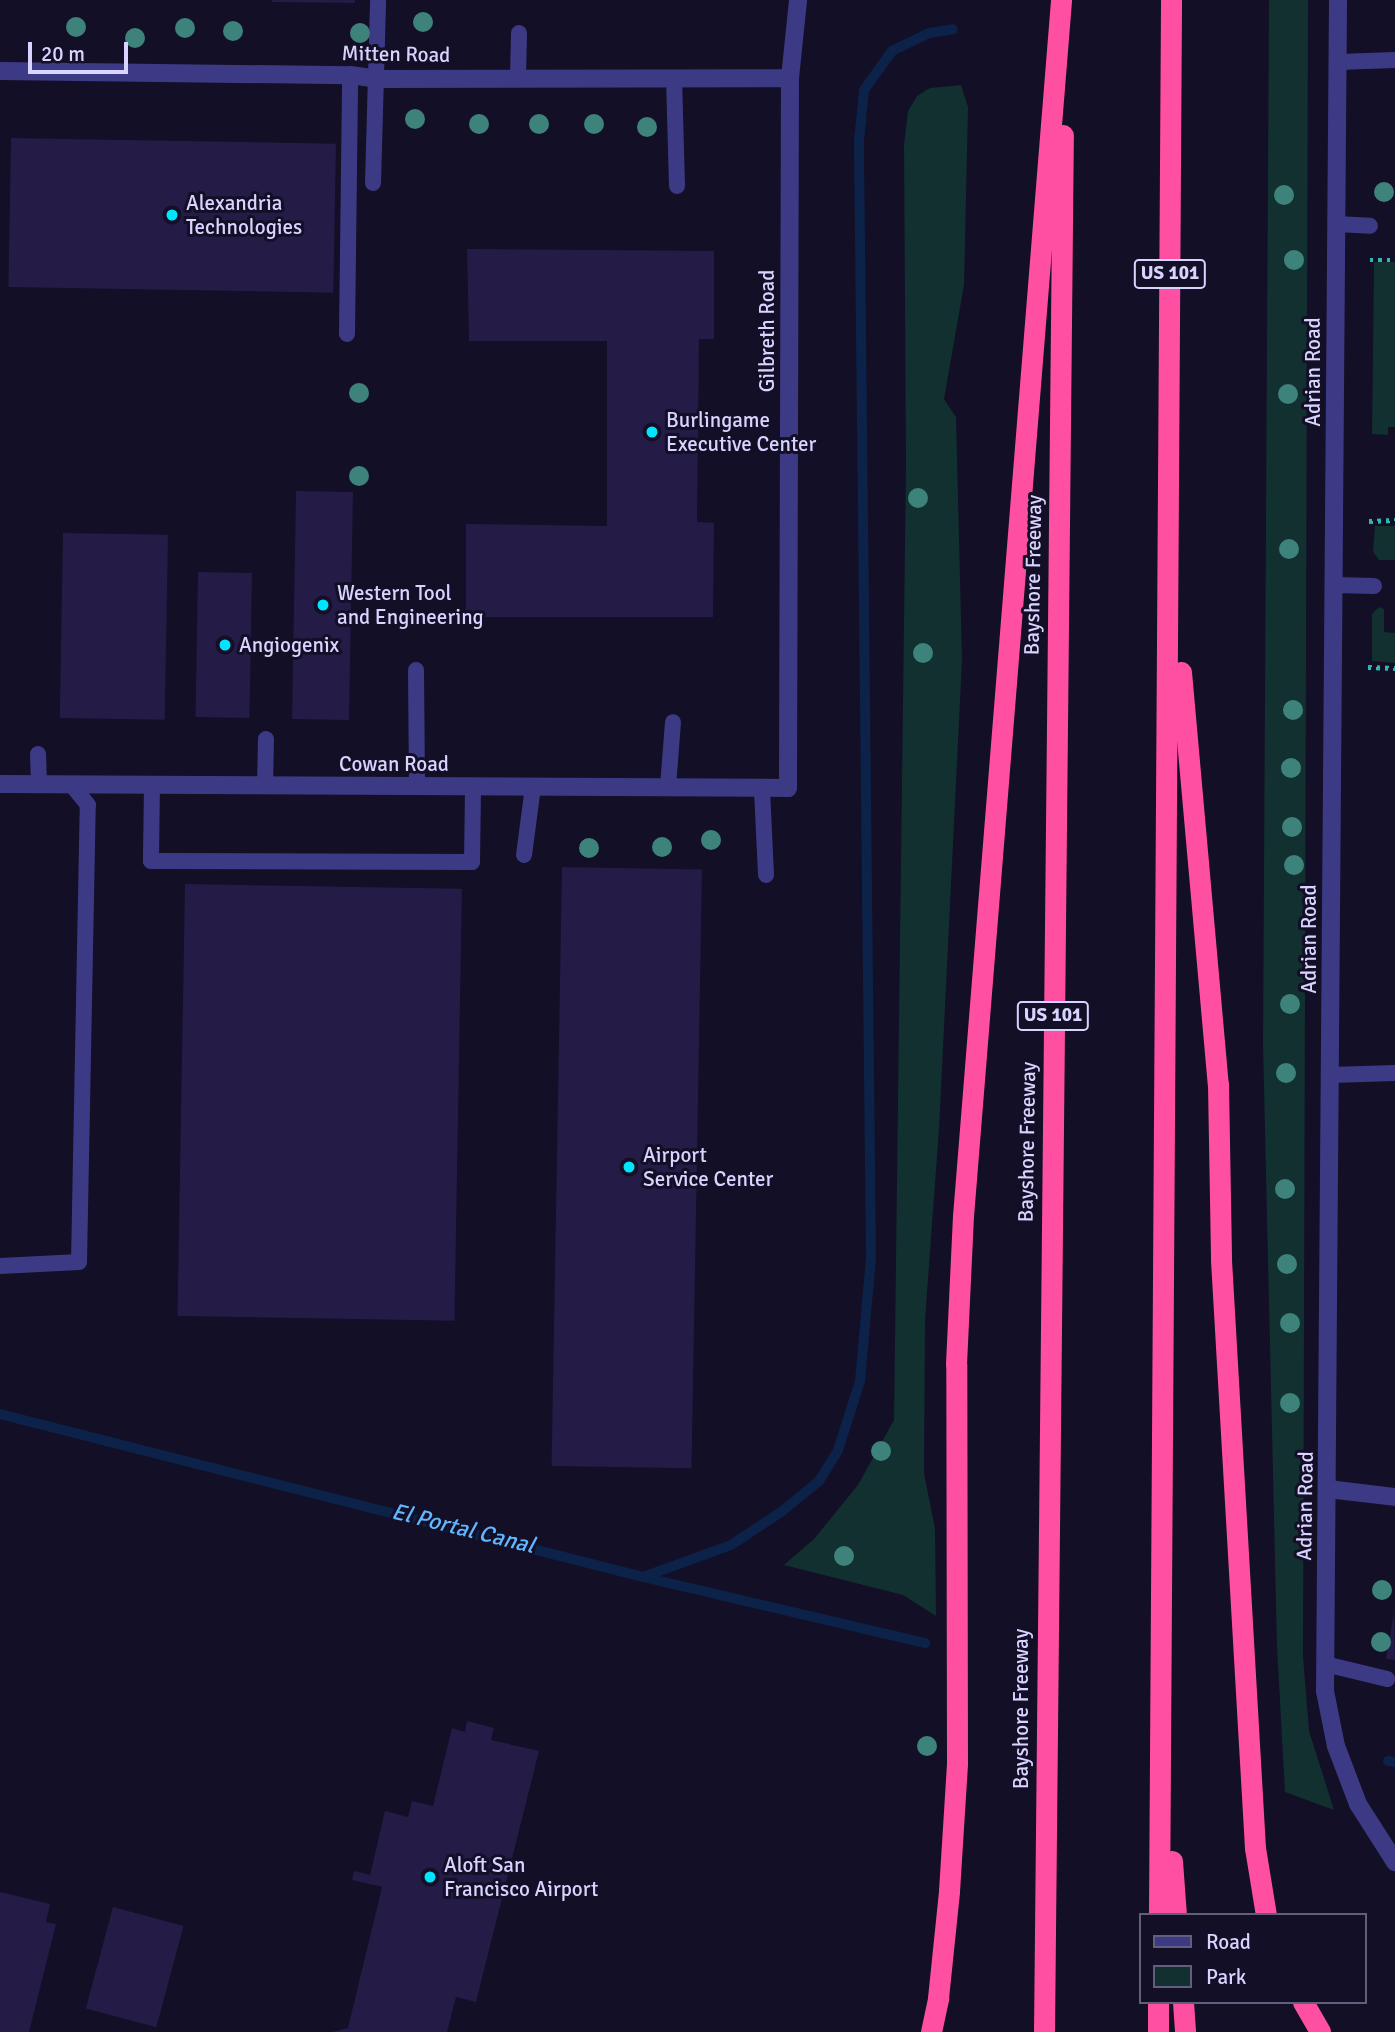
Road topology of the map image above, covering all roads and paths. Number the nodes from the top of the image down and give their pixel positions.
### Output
1 (379, 0) edge
2 (798, 0) edge
3 (1062, 0) edge
4 (1171, 0) edge
5 (1338, 0) edge
6 (519, 33) dead end
7 (1395, 60) edge
8 (1338, 62) junction
9 (0, 72) edge
10 (349, 75) junction
11 (518, 78) junction
12 (674, 78) junction
13 (377, 79) junction
14 (790, 79) junction
15 (373, 183) dead end
16 (677, 186) dead end
17 (1336, 224) junction
18 (1370, 226) dead end
19 (1370, 260) dead end
20 (1395, 260) edge
21 (347, 334) dead end
22 (1395, 520) edge
23 (1369, 521) dead end
24 (1169, 548) junction
25 (1334, 585) junction
26 (1374, 586) dead end
27 (1368, 667) dead end
28 (1395, 668) edge
29 (416, 670) dead end
30 (673, 722) dead end
31 (266, 739) dead end
32 (38, 754) dead end
33 (0, 784) edge
34 (39, 784) junction
35 (72, 785) junction
36 (152, 785) junction
37 (265, 786) junction
38 (473, 786) junction
39 (417, 787) junction
40 (533, 787) junction
41 (668, 787) junction
42 (788, 788) joint
43 (762, 790) junction
44 (524, 855) dead end
45 (766, 875) dead end
46 (1395, 1073) edge
47 (1331, 1075) junction
48 (0, 1266) edge
49 (1328, 1489) junction
50 (1395, 1497) edge
51 (1325, 1664) junction
52 (1387, 1679) dead end
53 (1161, 1719) junction
54 (1395, 1862) edge
55 (1159, 1913) edge
56 (1176, 1913) edge
57 (1266, 1913) edge
58 (1158, 2004) edge
59 (1183, 2004) edge
60 (1304, 2004) edge
61 (931, 2032) edge
62 (1044, 2032) edge
63 (1158, 2032) edge
64 (1185, 2032) edge
65 (1320, 2032) edge

1 - 13 lane
2 - 14 street, Gilbreth Road
3 - 61 highway
3 - 62 highway, Bayshore Freeway / US 101
4 - 24 highway, US 101
5 - 8 street, Adrian Road
6 - 11 lane
7 - 8 lane
8 - 17 street, Adrian Road
9 - 10 street, Mitten Road
10 - 13 street, Mitten Road
10 - 21 lane
11 - 12 street, Mitten Road
11 - 13 street, Mitten Road
12 - 14 street, Mitten Road
12 - 16 lane
13 - 15 lane
14 - 42 street, Gilbreth Road
17 - 18 lane
17 - 25 street, Adrian Road
19 - 20 path
22 - 23 path
24 - 53 highway, US 101
24 - 57 highway
25 - 26 lane
25 - 47 street, Adrian Road
27 - 28 path
29 - 39 lane
30 - 41 lane
31 - 37 lane
32 - 34 lane
33 - 34 street, Cowan Road
34 - 35 street, Cowan Road
35 - 36 street, Cowan Road
35 - 48 lane
36 - 37 street, Cowan Road
36 - 38 lane
37 - 39 street, Cowan Road
38 - 39 street, Cowan Road
38 - 40 street, Cowan Road
40 - 41 street, Cowan Road
40 - 44 lane
41 - 43 street, Cowan Road
42 - 43 street, Cowan Road
43 - 45 lane
46 - 47 lane
47 - 49 street, Adrian Road
49 - 50 street
49 - 51 street, Adrian Road
51 - 52 lane
51 - 54 street, Adrian Road
53 - 55 highway, US 101
53 - 56 highway
58 - 63 highway
59 - 64 highway
60 - 65 highway

